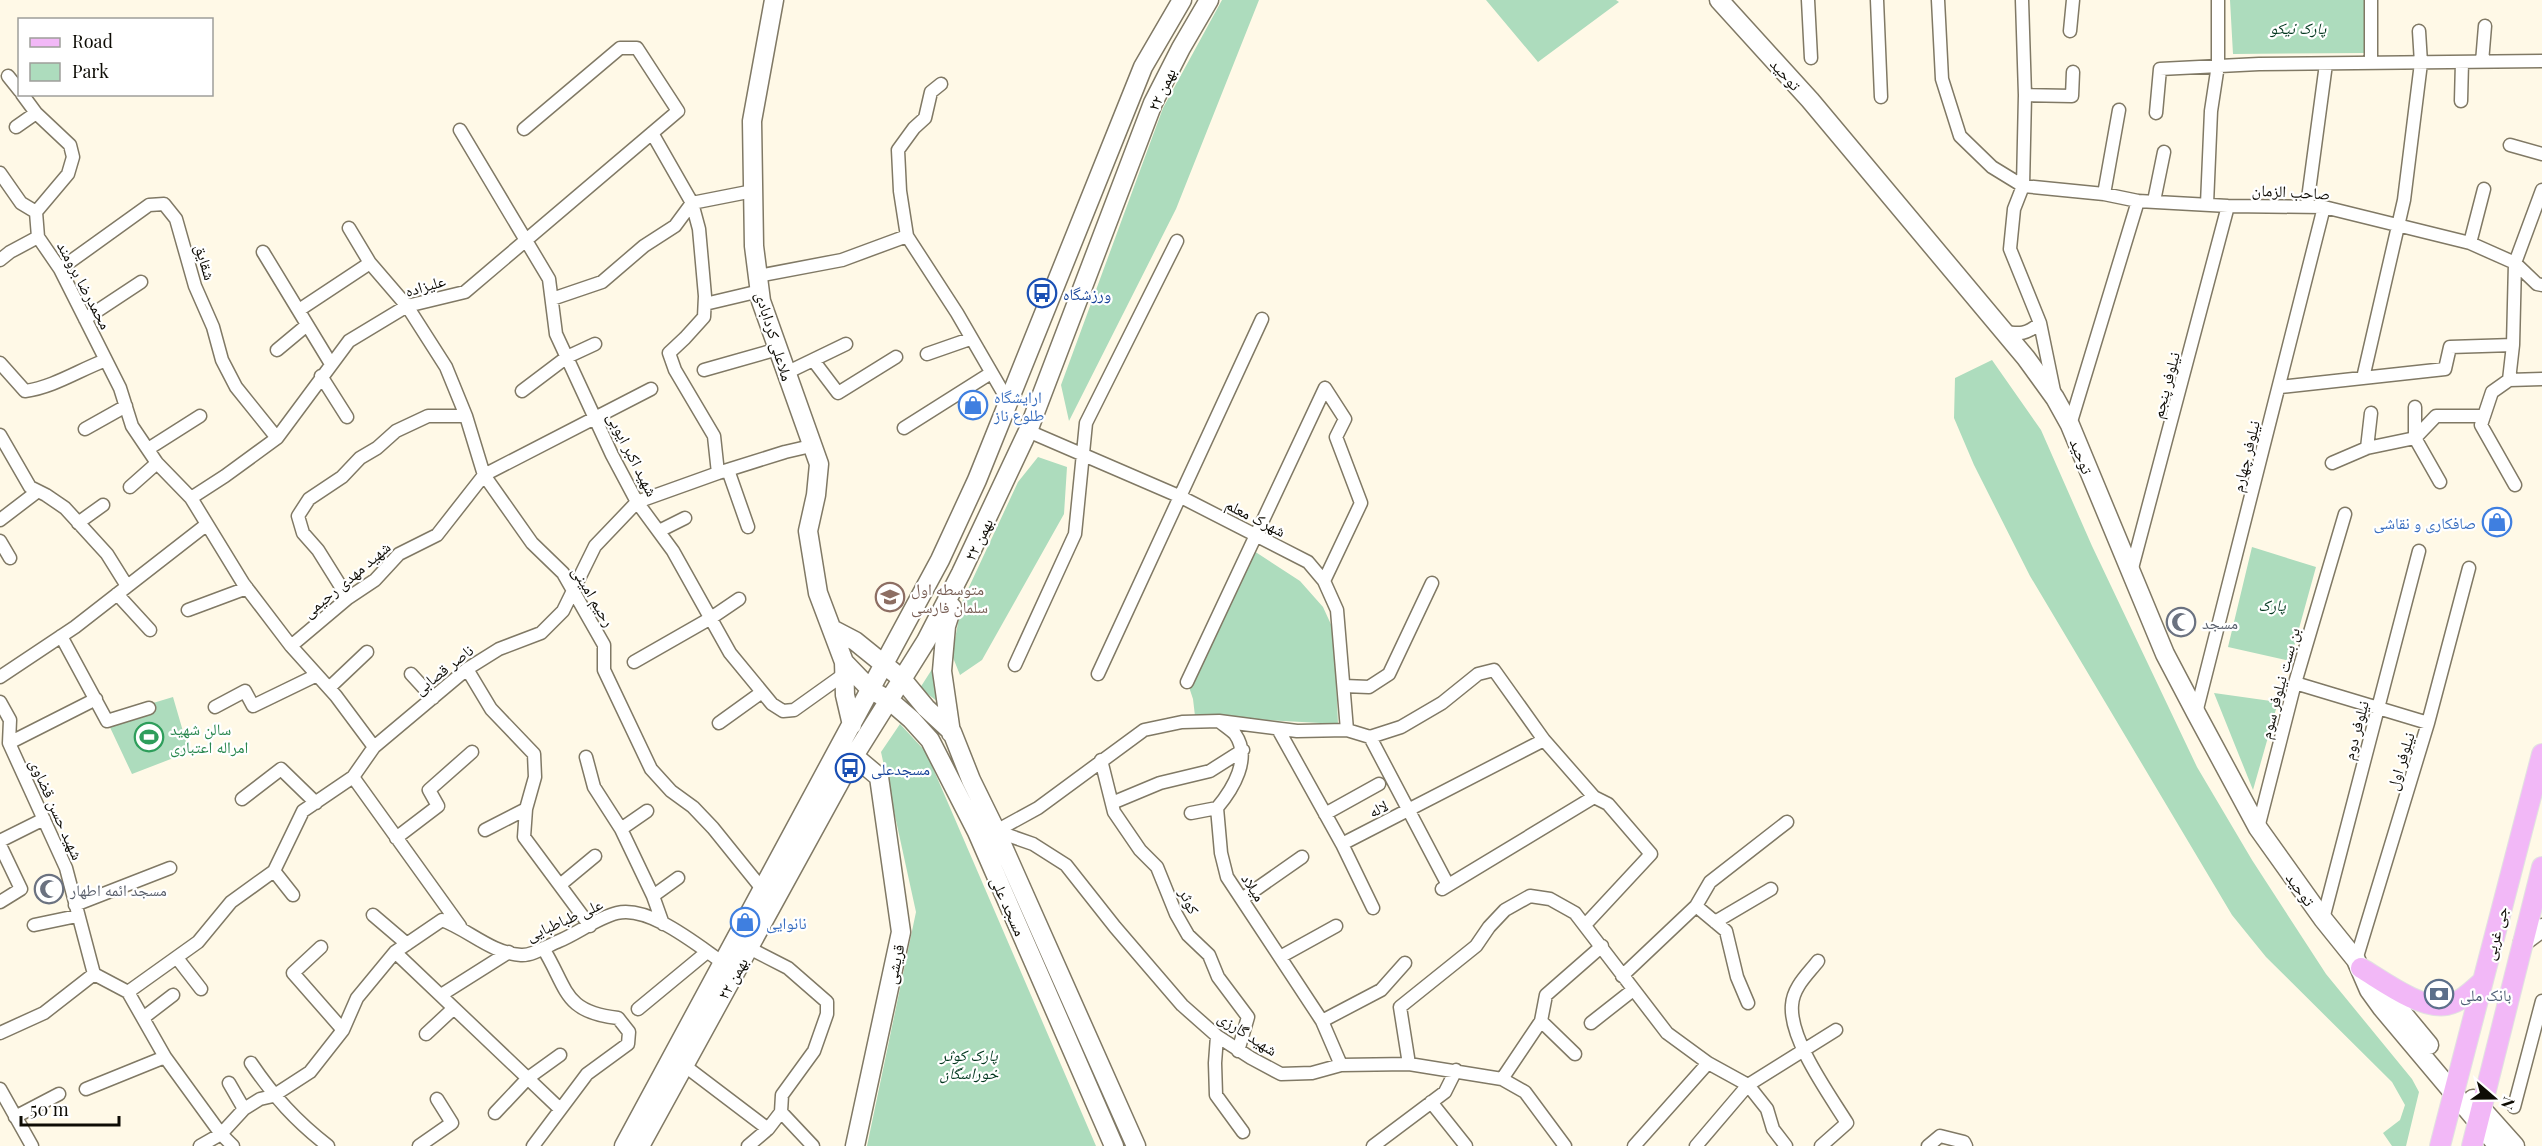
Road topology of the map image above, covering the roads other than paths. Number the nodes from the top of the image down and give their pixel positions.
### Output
1 (774, 0) edge
2 (1182, 0) edge
3 (1209, 0) edge
4 (1719, 0) edge
5 (1808, 0) edge
6 (1877, 0) edge
7 (1938, 0) edge
8 (2022, 0) edge
9 (2073, 0) edge
10 (2218, 0) edge
11 (2371, 0) edge
12 (2485, 26) dead end
13 (2070, 31) dead end
14 (2419, 31) dead end
15 (1811, 58) dead end
16 (2542, 61) edge
17 (2462, 62) junction
18 (2482, 62) junction
19 (2370, 63) junction
20 (2421, 63) junction
21 (2326, 64) junction
22 (2218, 65) junction
23 (2073, 72) dead end
24 (8, 76) dead end
25 (1138, 80) junction
26 (941, 84) dead end
27 (18, 89) edge
28 (1159, 91) junction
29 (2025, 95) junction
30 (23, 96) edge
31 (1881, 97) dead end
32 (2461, 101) dead end
33 (2119, 110) dead end
34 (36, 113) junction
35 (2156, 113) dead end
36 (16, 127) dead end
37 (524, 129) dead end
38 (460, 130) dead end
39 (652, 133) junction
40 (2510, 145) dead end
41 (2164, 152) dead end
42 (2542, 154) edge
43 (0, 172) edge
44 (2023, 186) junction
45 (2484, 189) dead end
46 (2542, 190) edge
47 (753, 191) junction
48 (2104, 194) junction
49 (2138, 201) junction
50 (2154, 201) junction
51 (692, 203) junction
52 (2206, 204) junction
53 (2228, 206) junction
54 (2307, 206) junction
55 (2324, 207) junction
56 (36, 212) junction
57 (2399, 224) junction
58 (349, 228) dead end
59 (908, 236) junction
60 (38, 237) junction
61 (526, 241) junction
62 (1177, 241) dead end
63 (2470, 243) junction
64 (263, 252) dead end
65 (0, 260) edge
66 (369, 263) junction
67 (2515, 263) junction
68 (60, 269) junction
69 (141, 282) dead end
70 (759, 284) junction
71 (2542, 285) edge
72 (552, 299) junction
73 (705, 304) junction
74 (407, 306) junction
75 (299, 310) junction
76 (85, 319) junction
77 (1262, 319) dead end
78 (2040, 323) junction
79 (308, 325) junction
80 (2002, 330) junction
81 (970, 339) junction
82 (595, 344) dead end
83 (846, 344) dead end
84 (2513, 345) junction
85 (277, 350) dead end
86 (778, 350) junction
87 (927, 354) dead end
88 (567, 357) junction
89 (896, 357) dead end
90 (106, 360) junction
91 (813, 360) junction
92 (0, 364) edge
93 (331, 364) junction
94 (704, 370) dead end
95 (786, 373) junction
96 (991, 373) junction
97 (321, 376) junction
98 (2363, 378) junction
99 (2542, 379) edge
100 (2509, 380) junction
101 (2280, 387) junction
102 (651, 389) dead end
103 (522, 391) dead end
104 (2055, 398) junction
105 (1008, 401) junction
106 (126, 406) junction
107 (2415, 407) dead end
108 (2371, 413) dead end
109 (200, 416) dead end
110 (465, 416) junction
111 (2484, 416) junction
112 (347, 417) dead end
113 (596, 417) junction
114 (2070, 425) junction
115 (904, 428) dead end
116 (85, 429) dead end
117 (1028, 431) junction
118 (0, 435) edge
119 (276, 438) junction
120 (2415, 438) junction
121 (812, 446) junction
122 (2367, 447) junction
123 (148, 449) junction
124 (1082, 455) junction
125 (157, 463) junction
126 (2332, 463) dead end
127 (723, 471) junction
128 (484, 475) junction
129 (2440, 482) dead end
130 (2515, 485) dead end
131 (130, 487) dead end
132 (38, 491) junction
133 (1181, 497) junction
134 (191, 498) junction
135 (638, 502) junction
136 (103, 505) dead end
137 (2345, 514) dead end
138 (685, 518) dead end
139 (0, 520) edge
140 (78, 523) junction
141 (206, 525) junction
142 (748, 526) dead end
143 (659, 531) junction
144 (1255, 536) junction
145 (0, 541) edge
146 (2419, 551) dead end
147 (10, 558) dead end
148 (2469, 568) dead end
149 (2131, 572) junction
150 (961, 573) junction
151 (1324, 581) junction
152 (1432, 583) dead end
153 (127, 586) junction
154 (247, 588) junction
155 (573, 592) junction
156 (117, 594) junction
157 (348, 598) junction
158 (740, 599) dead end
159 (188, 610) dead end
160 (711, 618) junction
161 (832, 629) junction
162 (150, 630) dead end
163 (61, 636) junction
164 (291, 646) junction
165 (367, 652) dead end
166 (634, 662) dead end
167 (884, 665) junction
168 (1015, 665) dead end
169 (843, 668) junction
170 (467, 669) junction
171 (411, 674) dead end
172 (1098, 674) dead end
173 (317, 675) junction
174 (0, 676) edge
175 (902, 679) junction
176 (1187, 682) dead end
177 (2295, 683) junction
178 (1344, 686) junction
179 (329, 688) junction
180 (872, 690) junction
181 (762, 692) junction
182 (433, 698) junction
183 (96, 699) junction
184 (889, 700) junction
185 (0, 702) edge
186 (214, 706) dead end
187 (2378, 707) junction
188 (149, 708) dead end
189 (2196, 713) junction
190 (911, 719) junction
191 (1219, 721) junction
192 (719, 723) dead end
193 (2428, 723) junction
194 (852, 725) junction
195 (1278, 729) junction
196 (1347, 730) junction
197 (952, 732) junction
198 (1370, 737) junction
199 (1544, 740) junction
200 (9, 743) junction
201 (374, 747) junction
202 (933, 747) junction
203 (858, 750) junction
204 (1243, 750) junction
205 (472, 752) dead end
206 (2542, 754) edge
207 (586, 757) dead end
208 (1101, 760) junction
209 (353, 777) junction
210 (1378, 784) dead end
211 (1594, 797) junction
212 (242, 799) dead end
213 (316, 803) junction
214 (1112, 803) junction
215 (1217, 808) junction
216 (526, 809) junction
217 (647, 811) dead end
218 (1408, 812) junction
219 (1191, 813) dead end
220 (1325, 814) junction
221 (44, 819) junction
222 (1787, 822) dead end
223 (2258, 828) junction
224 (621, 829) junction
225 (485, 830) dead end
226 (996, 831) junction
227 (396, 838) junction
228 (0, 843) edge
229 (1342, 844) junction
230 (595, 856) dead end
231 (1302, 857) dead end
232 (2542, 867) edge
233 (170, 868) dead end
234 (274, 871) junction
235 (678, 878) dead end
236 (560, 885) junction
237 (1771, 889) dead end
238 (763, 890) junction
239 (294, 895) dead end
240 (653, 896) junction
241 (1242, 899) junction
242 (0, 902) edge
243 (1696, 906) junction
244 (1373, 908) dead end
245 (76, 910) junction
246 (373, 915) dead end
247 (2323, 919) junction
248 (1715, 922) junction
249 (663, 924) junction
250 (1585, 924) junction
251 (34, 925) dead end
252 (460, 926) junction
253 (590, 926) junction
254 (1336, 926) dead end
255 (2542, 928) edge
256 (2523, 942) junction
257 (407, 944) junction
258 (1602, 946) junction
259 (321, 947) dead end
260 (543, 948) junction
261 (749, 948) junction
262 (395, 952) junction
263 (509, 952) junction
264 (715, 957) junction
265 (1280, 957) junction
266 (177, 958) junction
267 (1818, 961) dead end
268 (1405, 963) dead end
269 (2358, 964) junction
270 (94, 974) junction
271 (1622, 976) junction
272 (2483, 981) junction
273 (201, 989) dead end
274 (1633, 990) junction
275 (128, 992) junction
276 (173, 995) dead end
277 (441, 995) junction
278 (2542, 1001) edge
279 (1748, 1003) dead end
280 (454, 1008) junction
281 (638, 1009) dead end
282 (143, 1018) junction
283 (1322, 1021) junction
284 (1540, 1021) junction
285 (1591, 1023) dead end
286 (343, 1030) junction
287 (1836, 1030) dead end
288 (0, 1033) edge
289 (426, 1034) dead end
290 (1217, 1036) junction
291 (1803, 1050) junction
292 (1238, 1051) junction
293 (1575, 1054) dead end
294 (560, 1055) dead end
295 (165, 1057) junction
296 (251, 1063) dead end
297 (1708, 1063) junction
298 (1409, 1064) junction
299 (1341, 1065) junction
300 (685, 1066) junction
301 (1456, 1070) junction
302 (528, 1078) junction
303 (1502, 1079) junction
304 (229, 1083) dead end
305 (1748, 1085) junction
306 (2455, 1087) junction
307 (86, 1089) dead end
308 (59, 1094) dead end
309 (273, 1096) junction
310 (2, 1097) edge
311 (437, 1099) dead end
312 (1431, 1102) junction
313 (2514, 1107) dead end
314 (1119, 1108) junction
315 (244, 1109) junction
316 (560, 1109) junction
317 (781, 1112) junction
318 (495, 1113) dead end
319 (2479, 1115) junction
320 (15, 1117) junction
321 (1102, 1117) junction
322 (768, 1129) junction
323 (1243, 1132) dead end
324 (221, 1134) junction
325 (29, 1142) edge
326 (17, 1146) edge
327 (200, 1146) edge
328 (233, 1146) edge
329 (328, 1146) edge
330 (419, 1146) edge
331 (533, 1146) edge
332 (624, 1146) edge
333 (640, 1146) edge
334 (748, 1146) edge
335 (813, 1146) edge
336 (855, 1146) edge
337 (1114, 1146) edge
338 (1136, 1146) edge
339 (1373, 1146) edge
340 (1466, 1146) edge
341 (1565, 1146) edge
342 (1634, 1146) edge
343 (1696, 1146) edge
344 (1786, 1146) edge
345 (1821, 1146) edge
346 (1928, 1146) edge
347 (1966, 1146) edge
348 (2440, 1146) edge
349 (2472, 1146) edge
350 (2498, 1146) edge
351 (2515, 1146) edge

1 - 47 main road, ملاعلی کردابادی
2 - 25 main road, ۲۲ بهمن
3 - 28 main road, ۲۲ بهمن
4 - 80 main road, توحید
5 - 15 street
6 - 31 street
7 - 44 street
8 - 29 street
9 - 13 street
10 - 22 street
11 - 19 street
12 - 18 street
14 - 20 street
16 - 18 street
17 - 18 street
17 - 20 street
17 - 32 street
19 - 20 street
19 - 21 street
20 - 57 street
21 - 22 street
21 - 54 street
22 - 35 street
22 - 52 street
23 - 29 street
24 - 27 street
25 - 28 main road
25 - 105 main road, ۲۲ بهمن
26 - 59 street
28 - 117 main road, ۲۲ بهمن
29 - 44 street
30 - 34 street
33 - 48 street
34 - 36 street
34 - 56 street
37 - 39 street, علیزاده
38 - 61 street, شهید اکبر ایوبی
39 - 51 street
39 - 61 street, علیزاده
40 - 42 street
41 - 50 street
43 - 56 street
44 - 48 street, صاحب الزمان
44 - 78 street
45 - 63 street
46 - 67 street
47 - 51 street
47 - 70 main road, ملاعلی کردابادی
48 - 49 street, صاحب الزمان
49 - 50 street, صاحب الزمان
49 - 114 street
50 - 52 street, صاحب الزمان
51 - 72 street
51 - 73 street
52 - 53 street, صاحب الزمان
53 - 54 street, صاحب الزمان
53 - 149 street, نیلوفر پنجم
54 - 55 street, صاحب الزمان
55 - 57 street, صاحب الزمان
55 - 101 street, نیلوفر چهارم
56 - 60 street, محمدرضا برومند
57 - 63 street, صاحب الزمان
57 - 98 street
58 - 66 street, رحیم امینی
59 - 70 street
59 - 81 street
60 - 65 street
60 - 68 street, محمدرضا برومند
61 - 72 street, شهید اکبر ایوبی
61 - 74 street, علیزاده
62 - 124 street
63 - 67 street, صاحب الزمان
64 - 75 street
66 - 74 street, رحیم امینی
66 - 75 street
67 - 71 street, صاحب الزمان
67 - 84 street
68 - 76 street, محمدرضا برومند
68 - 119 street, شقایق
69 - 76 street
70 - 73 street
70 - 86 main road, ملاعلی کردابادی
72 - 88 street, شهید اکبر ایوبی
73 - 127 street
74 - 93 street, علیزاده
74 - 110 street, رحیم امینی
75 - 79 street
76 - 90 street, محمدرضا برومند
77 - 133 street
78 - 80 street
78 - 104 street
79 - 85 street
79 - 93 street
80 - 104 main road, توحید
81 - 87 street
81 - 96 street
82 - 88 street
83 - 91 street
84 - 98 street
84 - 100 street
86 - 94 street
86 - 95 main road, ملاعلی کردابادی
88 - 103 street
88 - 113 street, شهید اکبر ایوبی
89 - 91 street
90 - 92 street
90 - 106 street, محمدرضا برومند
91 - 95 street
93 - 97 street, علیزاده
95 - 121 main road, ملاعلی کردابادی
96 - 105 street
96 - 115 street
97 - 112 street
97 - 119 street, علیزاده
98 - 101 street
99 - 100 street
100 - 111 street
101 - 189 street, نیلوفر چهارم
102 - 113 street, شهید مهدی رحیمی
104 - 114 main road, توحید
105 - 167 main road, ۲۲ بهمن
106 - 116 street
106 - 123 street, محمدرضا برومند
107 - 120 street
108 - 122 street
109 - 123 street
110 - 128 street, رحیم امینی
110 - 157 street
111 - 120 street
111 - 130 street
113 - 128 street, شهید مهدی رحیمی
113 - 135 street, شهید اکبر ایوبی
114 - 149 main road, توحید
117 - 124 street, شهرک معلم
117 - 150 main road, ۲۲ بهمن
118 - 132 street
119 - 134 street, علیزاده
120 - 122 street
120 - 129 street
121 - 127 street
121 - 161 main road, ملاعلی کردابادی
122 - 126 street
123 - 125 street, محمدرضا برومند
124 - 133 street, شهرک معلم
124 - 168 street
125 - 131 street
125 - 134 street, محمدرضا برومند
127 - 135 street
127 - 142 street
128 - 155 street, رحیم امینی
128 - 157 street, شهید مهدی رحیمی
132 - 139 street
132 - 140 street
133 - 144 street, شهرک معلم
133 - 172 street
134 - 141 street, محمدرضا برومند
135 - 143 street, شهید اکبر ایوبی
135 - 155 street, ناصر قصابی
136 - 140 street
137 - 177 street, بن بست نیلوفر سوم
138 - 143 street
140 - 153 street
141 - 153 street
141 - 154 street, محمدرضا برومند
143 - 160 street, شهید اکبر ایوبی
144 - 151 street, شهرک معلم
144 - 151 street
144 - 176 street
145 - 147 street
146 - 187 street, نیلوفر دوم
148 - 193 street, نیلوفر اول
149 - 189 main road, توحید
150 - 175 main road, ۲۲ بهمن
150 - 197 main road, مسجد علی
151 - 178 street, شهرک معلم
152 - 178 street
153 - 156 street
154 - 159 street
154 - 164 street, محمدرضا برومند
155 - 170 street, ناصر قصابی
155 - 238 street, رحیم امینی
156 - 162 street
156 - 163 street
157 - 164 street, شهید مهدی رحیمی
158 - 160 street
160 - 166 street
160 - 181 street, شهید اکبر ایوبی
161 - 167 main road
161 - 169 main road, ملاعلی کردابادی
163 - 174 street
163 - 183 street
164 - 173 street, محمدرضا برومند
165 - 179 street
167 - 175 main road
167 - 180 main road, ۲۲ بهمن
169 - 180 main road, مسجد علی
169 - 181 street, شهید اکبر ایوبی
169 - 194 main road, ملاعلی کردابادی
170 - 182 street, ناصر قصابی
170 - 216 street
171 - 182 street
173 - 179 street, محمدرضا برومند
173 - 186 street
175 - 184 main road, ۲۲ بهمن
175 - 197 main road
177 - 187 street
177 - 223 street, بن بست نیلوفر سوم
178 - 196 street, شهرک معلم
179 - 201 street, محمدرضا برومند
180 - 184 main road, مسجد علی
180 - 194 main road, ۲۲ بهمن
181 - 192 street
182 - 201 street, ناصر قصابی
183 - 188 street
183 - 200 street
184 - 190 main road, مسجد علی
184 - 203 main road, ۲۲ بهمن
185 - 200 street, شهید حسن قضاوی
187 - 193 street
187 - 247 street, نیلوفر دوم
189 - 223 main road, توحید
190 - 202 main road, مسجد علی
190 - 203 main road
191 - 195 street
191 - 204 street
191 - 208 street
193 - 269 street, نیلوفر اول
194 - 238 main road, ۲۲ بهمن
195 - 196 street
195 - 220 street
196 - 198 street
197 - 202 main road
197 - 226 main road, مسجد علی
198 - 199 street
198 - 218 street
199 - 211 street
199 - 218 street, لاله
200 - 221 street, شهید حسن قضاوی
201 - 209 street, ناصر قصابی
202 - 321 main road, مسجد علی
203 - 261 main road, ۲۲ بهمن
203 - 336 main road, قریشی
204 - 214 street
204 - 215 street
205 - 227 street
206 - 272 main road, جی غربی
207 - 224 street
208 - 214 street, کوثر
208 - 226 street
209 - 213 street, ناصر قصابی
209 - 227 street
210 - 220 street
211 - 218 street
211 - 250 street
212 - 213 street
213 - 234 street, ناصر قصابی
214 - 292 street, کوثر
215 - 219 street
215 - 241 street, میلاد
216 - 225 street
216 - 236 street
217 - 224 street
218 - 229 street, لاله
220 - 229 street
221 - 228 street
221 - 245 street, شهید حسن قضاوی
222 - 243 street
223 - 247 main road, توحید
224 - 240 street
226 - 290 street, شهید گارزی
226 - 314 main road, مسجد علی
227 - 252 street
228 - 242 street
229 - 244 street
230 - 236 street
231 - 241 street
232 - 256 main road, جی غربی
233 - 245 street
234 - 239 street
234 - 266 street
235 - 240 street
236 - 253 street
237 - 248 street
238 - 264 main road, ۲۲ بهمن
240 - 249 street
241 - 265 street, میلاد
243 - 248 street
243 - 271 street
245 - 251 street
245 - 270 street, شهید حسن قضاوی
246 - 257 street
247 - 269 main road, توحید
248 - 279 street
249 - 253 street, علی طباطبایی
249 - 264 street, علی طباطبایی
250 - 258 street
250 - 298 street
252 - 257 street
252 - 263 street, علی طباطبایی
253 - 260 street, علی طباطبایی
254 - 265 street
255 - 256 main road
256 - 319 main road, جی غربی
257 - 262 street
258 - 271 street
258 - 284 street
259 - 286 street
260 - 263 street, علی طباطبایی
260 - 316 street
261 - 300 main road, ۲۲ بهمن
261 - 317 street
262 - 277 street
262 - 286 street
263 - 277 street
264 - 281 street
264 - 332 main road, ۲۲ بهمن
265 - 283 street, میلاد
266 - 273 street
266 - 275 street
267 - 291 street
268 - 283 street
269 - 272 main road
269 - 306 main road, توحید
270 - 275 street
270 - 288 street
271 - 274 street
272 - 306 main road, جی غربی
274 - 285 street
274 - 297 street
275 - 282 street
276 - 282 street
277 - 280 street
278 - 313 street
280 - 289 street
280 - 302 street
282 - 295 street
283 - 299 street, میلاد
284 - 293 street
284 - 303 street
286 - 309 street
287 - 291 street
290 - 292 street, شهید گارزی
290 - 323 street
291 - 305 street
291 - 345 street
292 - 299 street, شهید گارزی
294 - 302 street
295 - 307 street
295 - 324 street
296 - 309 street
297 - 305 street
297 - 342 street
298 - 299 street, شهید گارزی
298 - 301 street, شهید گارزی
300 - 322 street
300 - 333 main road, ۲۲ بهمن
301 - 303 street, شهید گارزی
301 - 312 street
302 - 316 street
302 - 318 street
303 - 341 street, شهید گارزی
304 - 315 street
305 - 343 street
305 - 344 street
306 - 319 main road, توحید
306 - 348 main road, جی غربی
308 - 320 street
309 - 315 street
309 - 329 street
310 - 320 street
311 - 330 street
312 - 339 street
312 - 340 street
314 - 321 main road
314 - 338 main road, مسجد علی
315 - 324 street
316 - 331 street
317 - 322 street
317 - 335 street
319 - 349 main road, جی غربی
319 - 350 main road
319 - 351 main road
320 - 325 street
321 - 337 main road, مسجد علی
322 - 334 street
324 - 327 street
324 - 328 street
325 - 326 street
346 - 347 street

